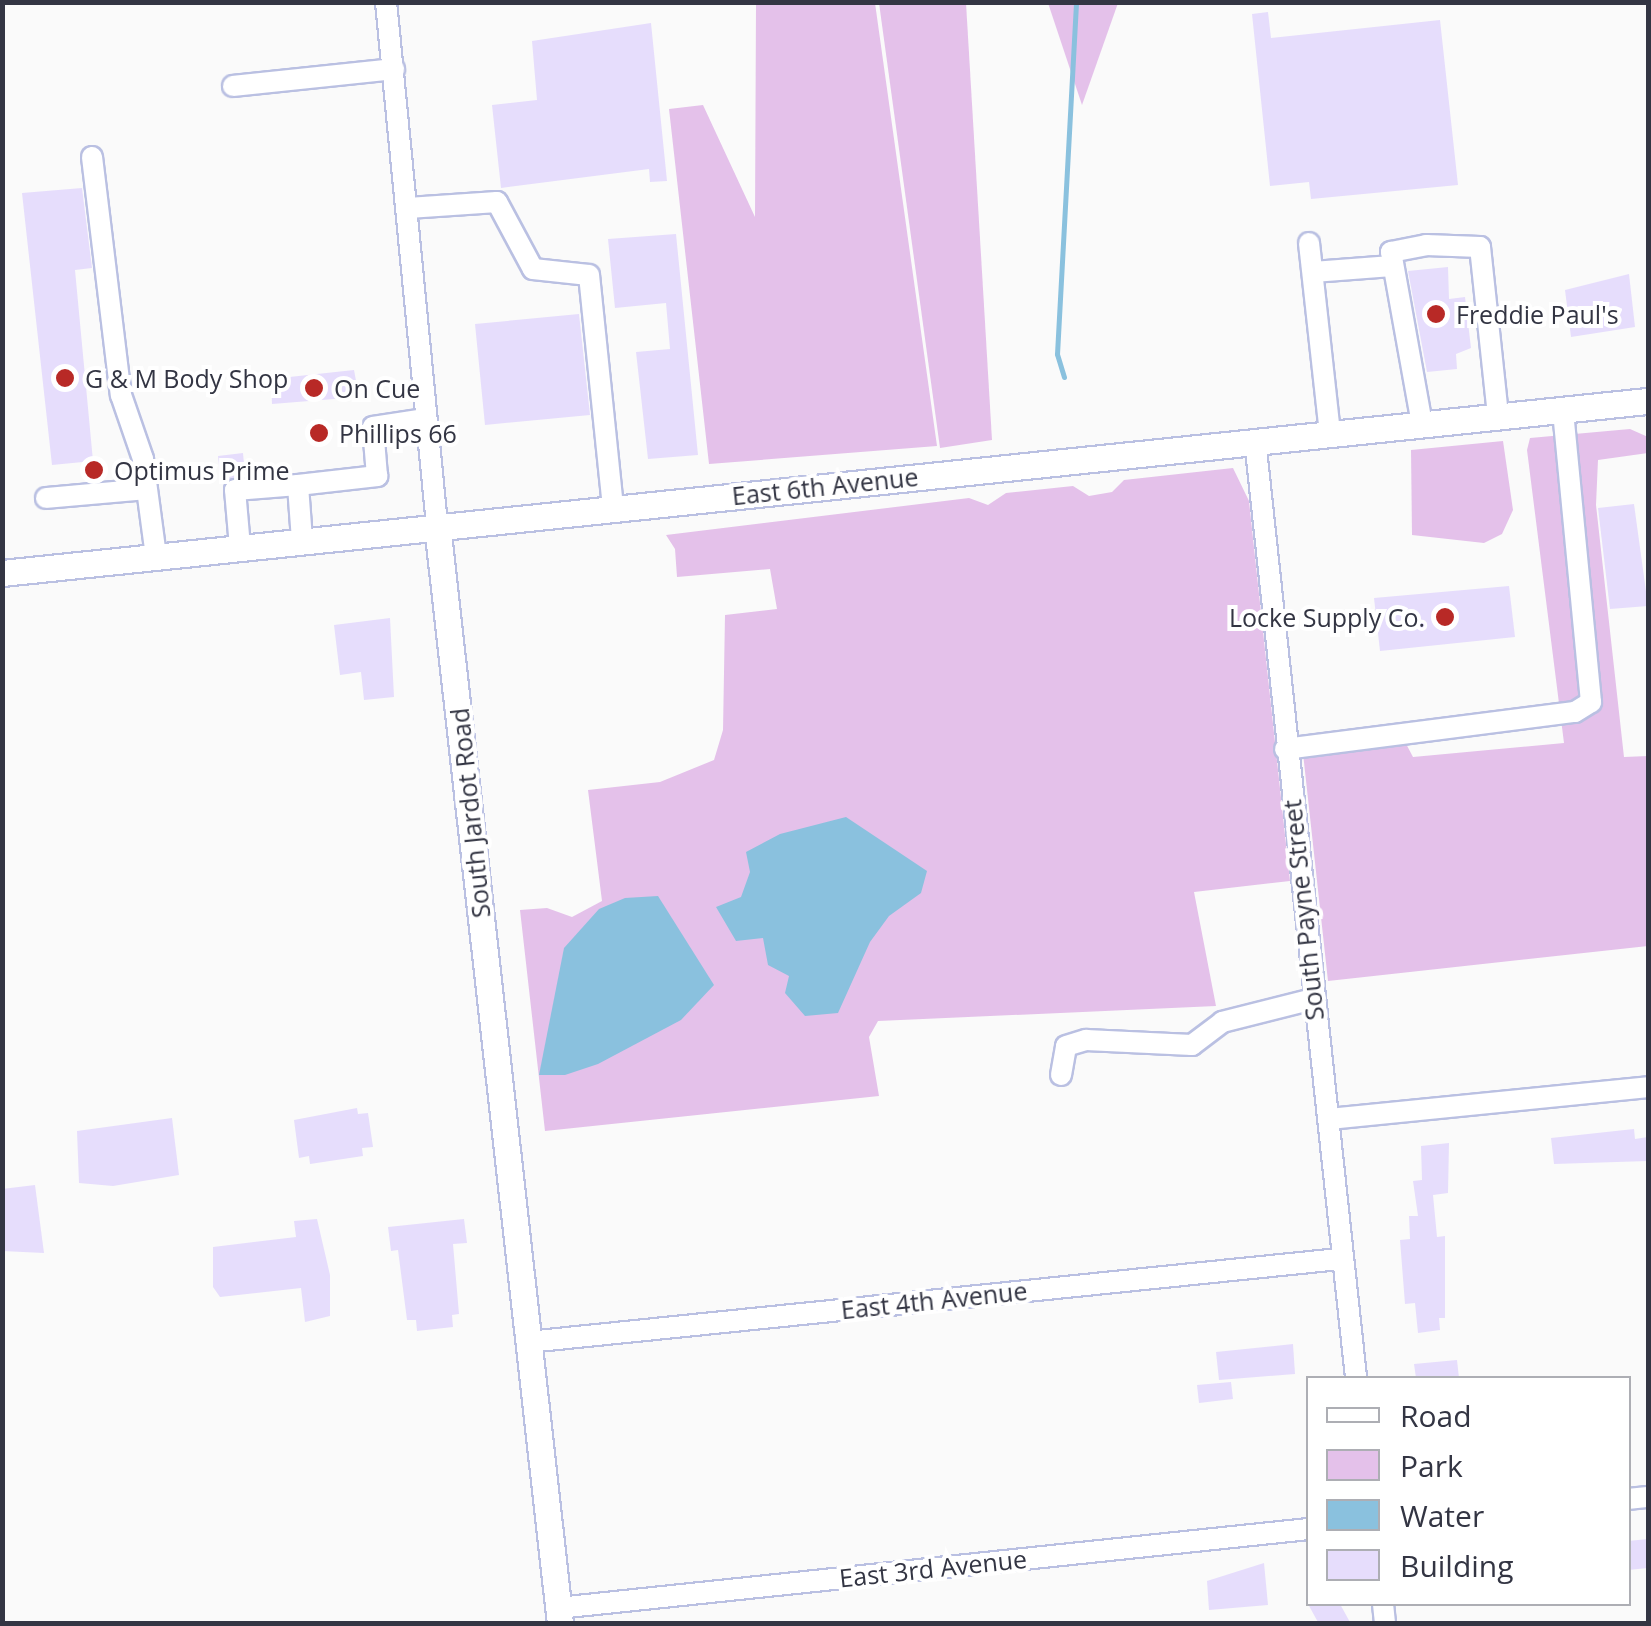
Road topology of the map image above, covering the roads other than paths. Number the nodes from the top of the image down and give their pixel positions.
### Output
1 (386, 2) edge
2 (394, 68) junction
3 (232, 86) dead end
4 (92, 157) dead end
5 (408, 208) junction
6 (1310, 243) dead end
7 (1392, 266) junction
8 (1313, 272) junction
9 (1648, 401) edge
10 (1563, 410) junction
11 (1498, 416) junction
12 (426, 419) junction
13 (1422, 424) junction
14 (1330, 434) junction
15 (1255, 440) junction
16 (298, 485) junction
17 (146, 489) junction
18 (46, 498) dead end
19 (614, 507) junction
20 (436, 524) junction
21 (302, 540) junction
22 (240, 547) junction
23 (156, 556) junction
24 (2, 573) edge
25 (1286, 748) junction
26 (1313, 999) junction
27 (1061, 1075) dead end
28 (1648, 1087) edge
29 (1328, 1118) junction
30 (1340, 1259) junction
31 (528, 1342) junction
32 (1356, 1376) edge
33 (1306, 1529) edge
34 (559, 1616) edge

1 - 2 street, South Jardot Road
2 - 3 street
2 - 5 street, South Jardot Road
4 - 17 street
5 - 12 street, South Jardot Road
5 - 19 street
6 - 8 street
7 - 8 street
7 - 11 street
7 - 13 street
8 - 14 street
9 - 10 main road, East 6th Avenue
10 - 11 main road, East 6th Avenue
10 - 25 street
11 - 13 main road, East 6th Avenue
12 - 16 street
12 - 20 street, South Jardot Road
13 - 14 main road, East 6th Avenue
14 - 15 main road, East 6th Avenue
15 - 19 main road, East 6th Avenue
15 - 25 street, South Payne Street
16 - 21 street
16 - 22 street
17 - 18 street
17 - 23 street
19 - 20 main road, East 6th Avenue
20 - 21 main road, East 6th Avenue
20 - 31 main road, South Jardot Road
21 - 22 main road, East 6th Avenue
22 - 23 main road, East 6th Avenue
23 - 24 main road, East 6th Avenue
25 - 26 street, South Payne Street
26 - 27 street
26 - 29 street, South Payne Street
28 - 29 street
29 - 30 street, South Payne Street
30 - 31 street, East 4th Avenue
30 - 32 street, South Payne Street
31 - 34 main road, South Jardot Road
33 - 34 street, East 3rd Avenue

